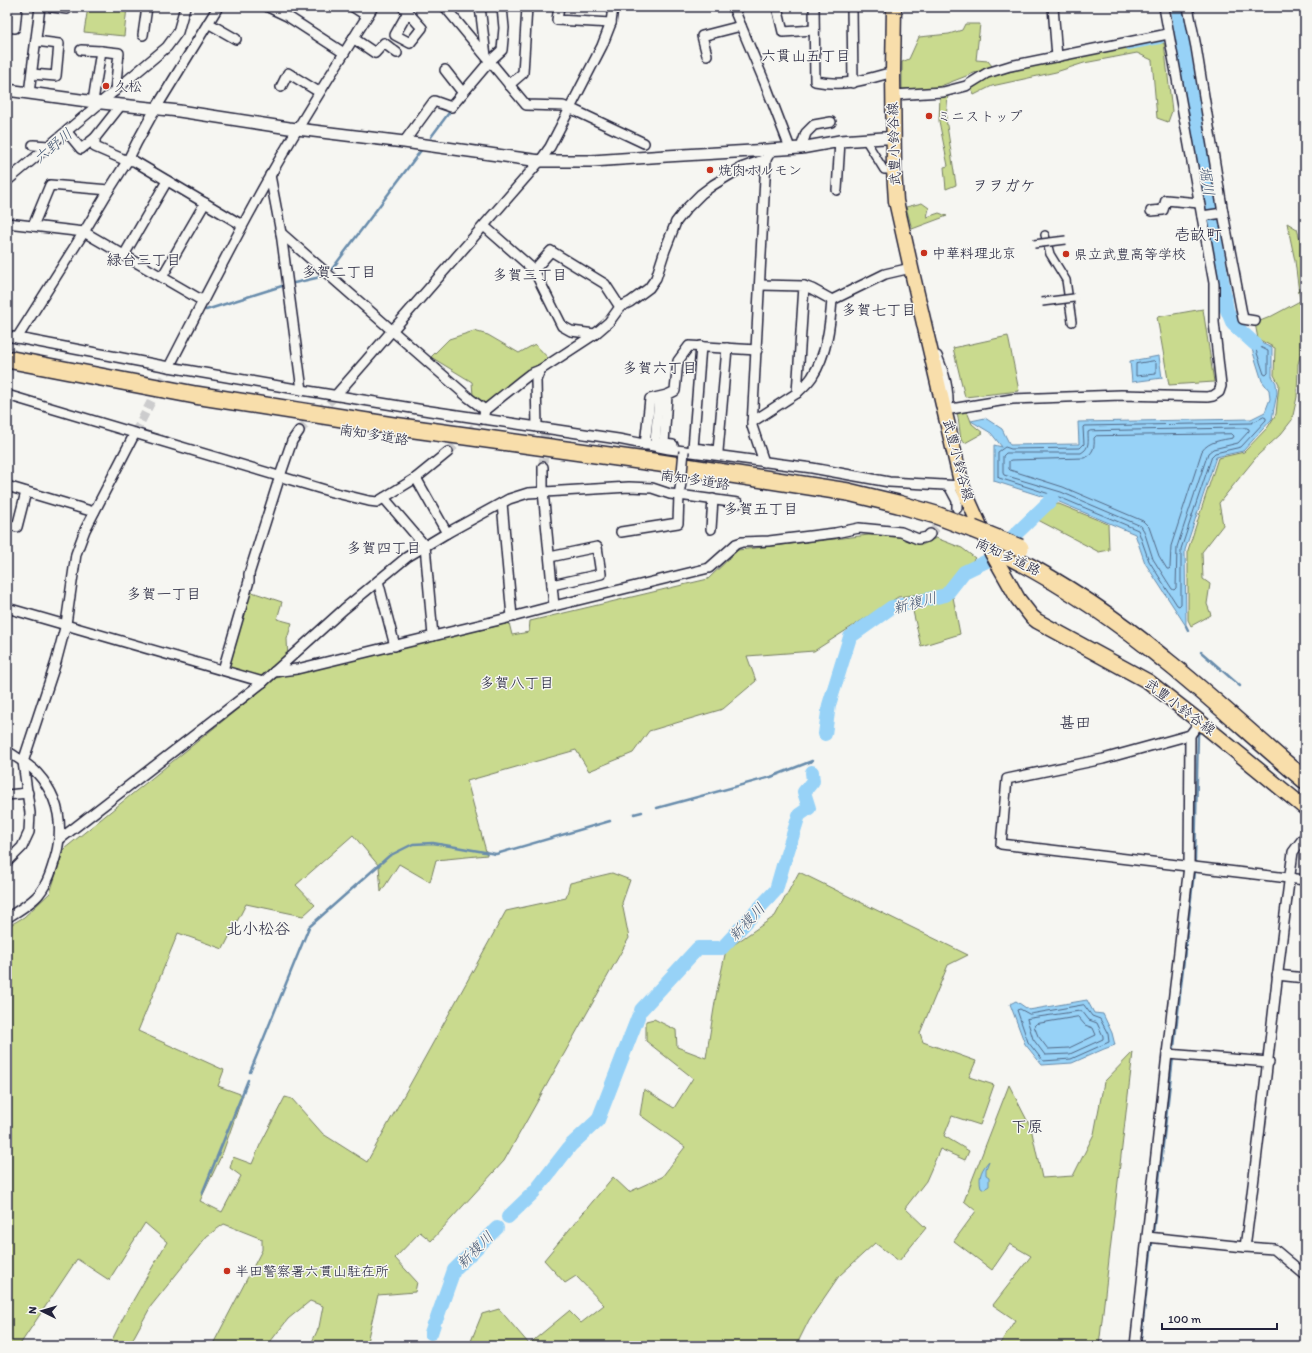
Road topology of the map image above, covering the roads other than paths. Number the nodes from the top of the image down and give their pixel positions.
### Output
1 (17, 7) edge
2 (40, 7) edge
3 (52, 7) edge
4 (147, 7) edge
5 (185, 7) edge
6 (218, 7) edge
7 (268, 7) edge
8 (353, 7) edge
9 (373, 7) edge
10 (445, 7) edge
11 (480, 7) edge
12 (502, 7) edge
13 (527, 7) edge
14 (558, 7) edge
15 (613, 7) edge
16 (733, 7) edge
17 (777, 7) edge
18 (814, 7) edge
19 (852, 7) edge
20 (894, 7) edge
21 (1053, 7) edge
22 (1164, 7) edge
23 (1188, 7) edge
24 (67, 9) dead end
25 (367, 16) junction
26 (208, 23) junction
27 (611, 23) junction
28 (741, 26) junction
29 (7, 27) edge
30 (814, 30) junction
31 (1168, 34) junction
32 (143, 36) dead end
33 (353, 38) junction
34 (236, 39) dead end
35 (36, 40) junction
36 (81, 50) dead end
37 (101, 51) junction
38 (344, 53) junction
39 (397, 53) dead end
40 (707, 54) dead end
41 (1057, 56) junction
42 (488, 58) junction
43 (445, 70) dead end
44 (893, 72) junction
45 (32, 74) junction
46 (853, 83) junction
47 (509, 85) junction
48 (281, 86) dead end
49 (7, 90) edge
50 (115, 91) junction
51 (29, 92) junction
52 (319, 92) junction
53 (463, 93) junction
54 (893, 95) junction
55 (97, 102) junction
56 (121, 105) junction
57 (571, 108) junction
58 (156, 110) junction
59 (831, 122) dead end
60 (298, 129) junction
61 (69, 133) junction
62 (95, 138) junction
63 (893, 138) junction
64 (865, 139) junction
65 (840, 141) junction
66 (404, 142) junction
67 (644, 143) dead end
68 (33, 145) dead end
69 (50, 146) junction
70 (795, 148) junction
71 (773, 149) junction
72 (766, 158) junction
73 (128, 160) junction
74 (540, 161) junction
75 (894, 170) junction
76 (270, 175) junction
77 (7, 181) edge
78 (167, 181) junction
79 (109, 190) junction
80 (837, 190) dead end
81 (206, 203) junction
82 (1199, 203) junction
83 (1151, 211) dead end
84 (1223, 213) junction
85 (1202, 216) junction
86 (7, 222) edge
87 (242, 225) junction
88 (33, 226) junction
89 (484, 226) junction
90 (84, 232) junction
91 (281, 233) junction
92 (1045, 235) dead end
93 (1066, 240) dead end
94 (1034, 244) dead end
95 (124, 255) junction
96 (911, 268) junction
97 (534, 270) junction
98 (162, 277) junction
99 (760, 285) junction
100 (804, 286) junction
101 (1074, 298) dead end
102 (832, 300) junction
103 (203, 301) junction
104 (1042, 302) dead end
105 (620, 307) junction
106 (1255, 321) dead end
107 (1072, 322) dead end
108 (393, 330) junction
109 (595, 334) junction
110 (7, 336) edge
111 (17, 338) junction
112 (701, 346) junction
113 (727, 348) junction
114 (756, 350) junction
115 (7, 359) edge
116 (169, 367) junction
117 (540, 370) junction
118 (7, 371) edge
119 (302, 390) junction
120 (797, 393) junction
121 (7, 395) edge
122 (336, 395) junction
123 (663, 396) junction
124 (947, 413) junction
125 (484, 414) junction
126 (752, 422) junction
127 (537, 427) junction
128 (299, 430) tunnel mouth
129 (135, 433) junction
130 (645, 445) junction
131 (688, 450) junction
132 (448, 452) tunnel mouth
133 (764, 462) junction
134 (543, 467) tunnel mouth
135 (280, 476) junction
136 (416, 478) junction
137 (7, 486) edge
138 (956, 486) junction
139 (543, 491) junction
140 (26, 492) junction
141 (679, 495) junction
142 (384, 498) junction
143 (713, 499) junction
144 (738, 502) dead end
145 (502, 503) junction
146 (957, 508) dead end
147 (94, 512) junction
148 (7, 524) edge
149 (711, 529) dead end
150 (447, 532) junction
151 (621, 532) dead end
152 (930, 534) tunnel mouth
153 (972, 534) junction
154 (426, 546) junction
155 (1005, 555) junction
156 (550, 557) junction
157 (378, 581) junction
158 (552, 585) junction
159 (554, 606) junction
160 (7, 608) edge
161 (512, 617) junction
162 (66, 624) junction
163 (433, 636) junction
164 (395, 646) junction
165 (223, 670) junction
166 (274, 672) junction
167 (263, 682) junction
168 (1200, 722) junction
169 (1190, 735) junction
170 (7, 751) edge
171 (24, 762) junction
172 (1305, 766) edge
173 (1305, 780) edge
174 (28, 793) junction
175 (7, 795) edge
176 (1305, 808) edge
177 (1305, 836) edge
178 (60, 840) junction
179 (7, 862) edge
180 (1189, 866) junction
181 (1289, 878) junction
182 (1305, 880) edge
183 (7, 918) edge
184 (1277, 976) junction
185 (1305, 978) edge
186 (1167, 1054) junction
187 (1269, 1062) junction
188 (1147, 1237) junction
189 (1245, 1248) junction
190 (1305, 1275) edge
191 (1136, 1346) edge

1 - 29 street
2 - 35 street
3 - 24 street
4 - 32 street
5 - 50 street
6 - 26 street
7 - 38 street
8 - 25 street
9 - 25 street
10 - 42 street
11 - 42 street
12 - 42 street
13 - 47 street
14 - 27 street
15 - 27 street
16 - 28 street
17 - 30 street
18 - 30 street
19 - 46 street
20 - 44 main road, 武豊小鈴谷線
21 - 41 street
22 - 31 street
23 - 84 street
25 - 33 street
26 - 34 street
26 - 58 street
27 - 57 street
28 - 40 street
28 - 70 street
30 - 46 street
31 - 41 street
31 - 82 street
33 - 38 street
33 - 39 street
35 - 45 street
35 - 45 street
36 - 37 street
37 - 50 street
37 - 55 street
38 - 52 street
41 - 54 street
42 - 47 street
42 - 53 street
43 - 53 street
44 - 46 street
44 - 54 main road, 武豊小鈴谷線
45 - 51 street
47 - 57 street
48 - 52 street
49 - 51 street
50 - 55 street
51 - 55 street
52 - 60 street
53 - 66 street
54 - 63 main road, 武豊小鈴谷線
55 - 56 street
55 - 61 street
56 - 58 street
56 - 62 street
57 - 67 street
57 - 74 street
58 - 60 street
58 - 73 street
59 - 70 street
60 - 66 street
60 - 76 street
61 - 62 street
61 - 69 street
62 - 73 street
63 - 64 street
63 - 75 main road, 武豊小鈴谷線
64 - 65 street
64 - 75 street
65 - 70 street
65 - 80 street
66 - 74 street
68 - 69 street
69 - 77 street
70 - 71 street
71 - 72 street
71 - 74 street
72 - 99 street
72 - 105 street
73 - 78 street
73 - 79 street
74 - 89 street
75 - 96 main road, 武豊小鈴谷線
76 - 87 street
76 - 91 street
78 - 81 street
78 - 95 street
79 - 88 street
79 - 90 street
81 - 87 street
81 - 98 street
82 - 83 street
82 - 85 street
84 - 85 street
84 - 106 street
85 - 124 street
86 - 88 street
87 - 103 street
88 - 90 street
89 - 97 street
89 - 108 street
90 - 95 street
90 - 111 street
91 - 108 street
91 - 119 street
92 - 107 street
93 - 94 street, bridge
95 - 98 street
96 - 102 street
96 - 124 main road, 武豊小鈴谷線
97 - 105 street
97 - 109 street
98 - 103 street
99 - 100 street
99 - 114 street
100 - 102 street
100 - 120 street
101 - 104 street, bridge
102 - 120 street
103 - 116 street
105 - 109 street
108 - 122 street
108 - 125 street
109 - 117 street
110 - 111 street
111 - 116 street
112 - 113 street
112 - 123 street
112 - 131 street
113 - 114 street
113 - 131 street
114 - 126 street
115 - 153 highway, 南知多道路
116 - 119 street
117 - 125 street
117 - 127 street
118 - 153 highway, 南知多道路
119 - 122 street
120 - 126 street
121 - 129 street
122 - 125 street
123 - 130 street
123 - 131 street
124 - 138 main road, 武豊小鈴谷線
125 - 127 street
126 - 133 street
127 - 130 street
128 - 135 street
129 - 135 street
129 - 147 street
130 - 131 street
131 - 133 street
131 - 141 street, bridge
132 - 136 street
133 - 138 street
134 - 139 street
135 - 142 street
135 - 165 street
136 - 142 street
136 - 150 street
137 - 140 street
138 - 146 street
138 - 155 main road, 武豊小鈴谷線
139 - 141 street
139 - 145 street
139 - 156 street
140 - 147 street
140 - 148 street
141 - 143 street
141 - 151 street
142 - 154 street
143 - 144 street
143 - 149 street
145 - 150 street
145 - 161 street
147 - 162 street
150 - 154 street
152 - 159 street
153 - 155 highway, 南知多道路, bridge
154 - 157 street
154 - 163 street
155 - 168 main road, 武豊小鈴谷線
155 - 172 highway, 南知多道路
155 - 173 highway, 南知多道路
156 - 158 street
156 - 158 street
157 - 164 street
157 - 166 street
158 - 159 street
159 - 161 street
160 - 162 street
161 - 163 street
162 - 165 street
162 - 171 street
163 - 164 street
164 - 166 street
165 - 167 street
166 - 167 street
167 - 178 street
168 - 169 street
168 - 176 main road, 武豊小鈴谷線
169 - 180 street
169 - 180 street
170 - 171 street
171 - 174 street
171 - 178 street
174 - 175 street
174 - 179 street
177 - 181 street
178 - 183 street
180 - 181 street
180 - 186 street
181 - 182 street
181 - 184 street
184 - 185 street
184 - 187 street
186 - 187 street
186 - 188 street
187 - 189 street
188 - 189 street
188 - 191 street
189 - 190 street

